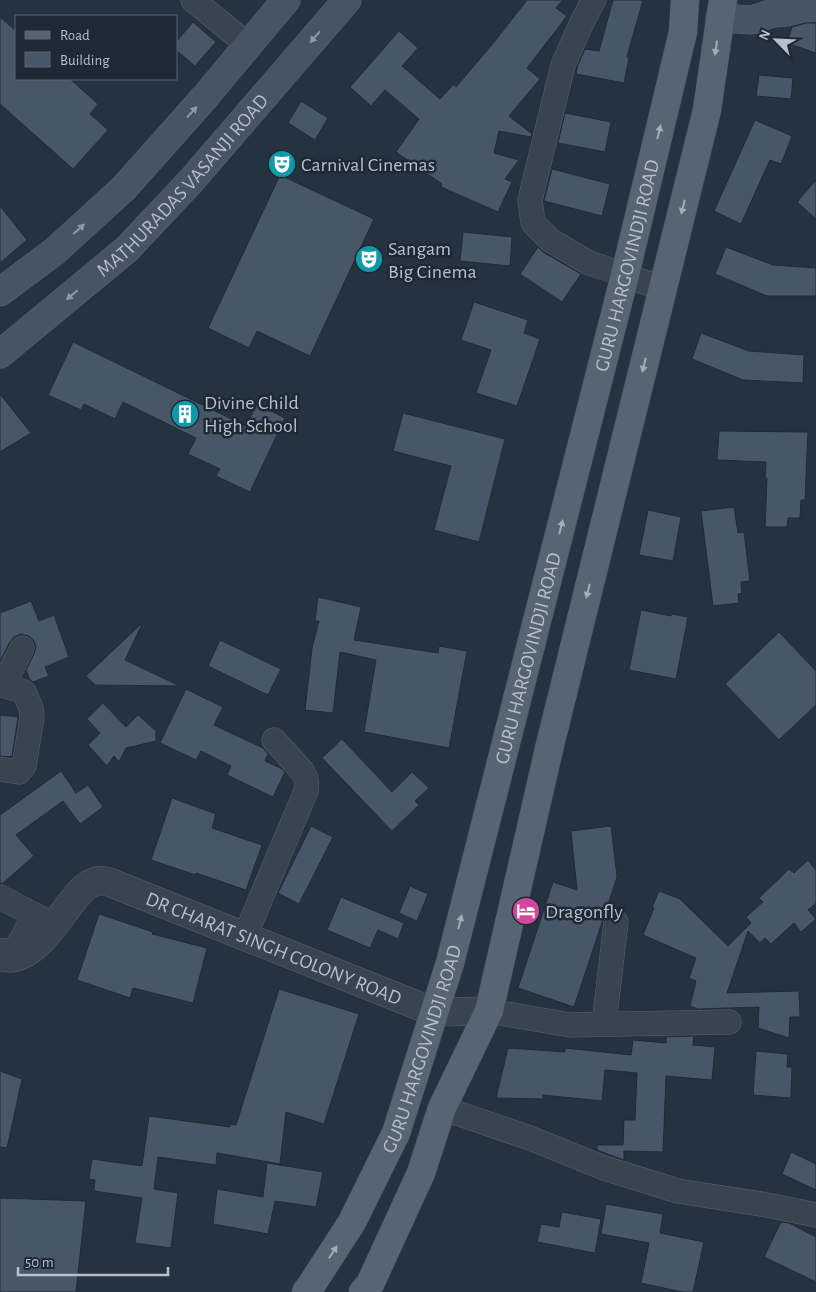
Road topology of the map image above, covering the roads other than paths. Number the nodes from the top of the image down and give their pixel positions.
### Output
1 (193, 0) edge
2 (286, 0) edge
3 (347, 0) edge
4 (594, 0) edge
5 (684, 0) edge
6 (816, 7) edge
7 (722, 9) edge
8 (248, 45) junction
9 (625, 274) junction
10 (663, 289) junction
11 (0, 292) edge
12 (0, 354) edge
13 (22, 648) dead end
14 (2, 684) edge
15 (274, 740) dead end
16 (0, 769) edge
17 (0, 897) edge
18 (44, 920) junction
19 (616, 922) dead end
20 (245, 936) junction
21 (0, 951) edge
22 (0, 957) edge
23 (489, 1011) junction
24 (434, 1012) junction
25 (729, 1022) dead end
26 (604, 1024) junction
27 (442, 1108) junction
28 (816, 1214) edge
29 (306, 1292) edge
30 (363, 1292) edge

1 - 8 street
2 - 8 main road, MATHURADAS VASANJI ROAD
3 -> 12 main road, MATHURADAS VASANJI ROAD
4 - 9 street
9 -> 5 main road, GURU HARGOVINDJI ROAD
6 - 7 main road
7 -> 10 main road, GURU HARGOVINDJI ROAD
11 -> 8 main road, MATHURADAS VASANJI ROAD
9 - 10 street
24 -> 9 main road, GURU HARGOVINDJI ROAD
10 -> 23 main road, GURU HARGOVINDJI ROAD
13 - 14 street
14 - 16 street
15 - 20 street
17 - 18 street
18 - 20 street, DR CHARAT SINGH COLONY ROAD
18 - 21 street
18 - 22 street, DR CHARAT SINGH COLONY ROAD
19 - 26 street
20 - 24 street, DR CHARAT SINGH COLONY ROAD
23 - 24 street, DR CHARAT SINGH COLONY ROAD
23 - 26 street, DR CHARAT SINGH COLONY ROAD
23 - 27 main road, GURU HARGOVINDJI ROAD
29 -> 24 main road, GURU HARGOVINDJI ROAD
25 - 26 street, DR CHARAT SINGH COLONY ROAD
27 - 28 street
27 - 30 main road, GURU HARGOVINDJI ROAD

